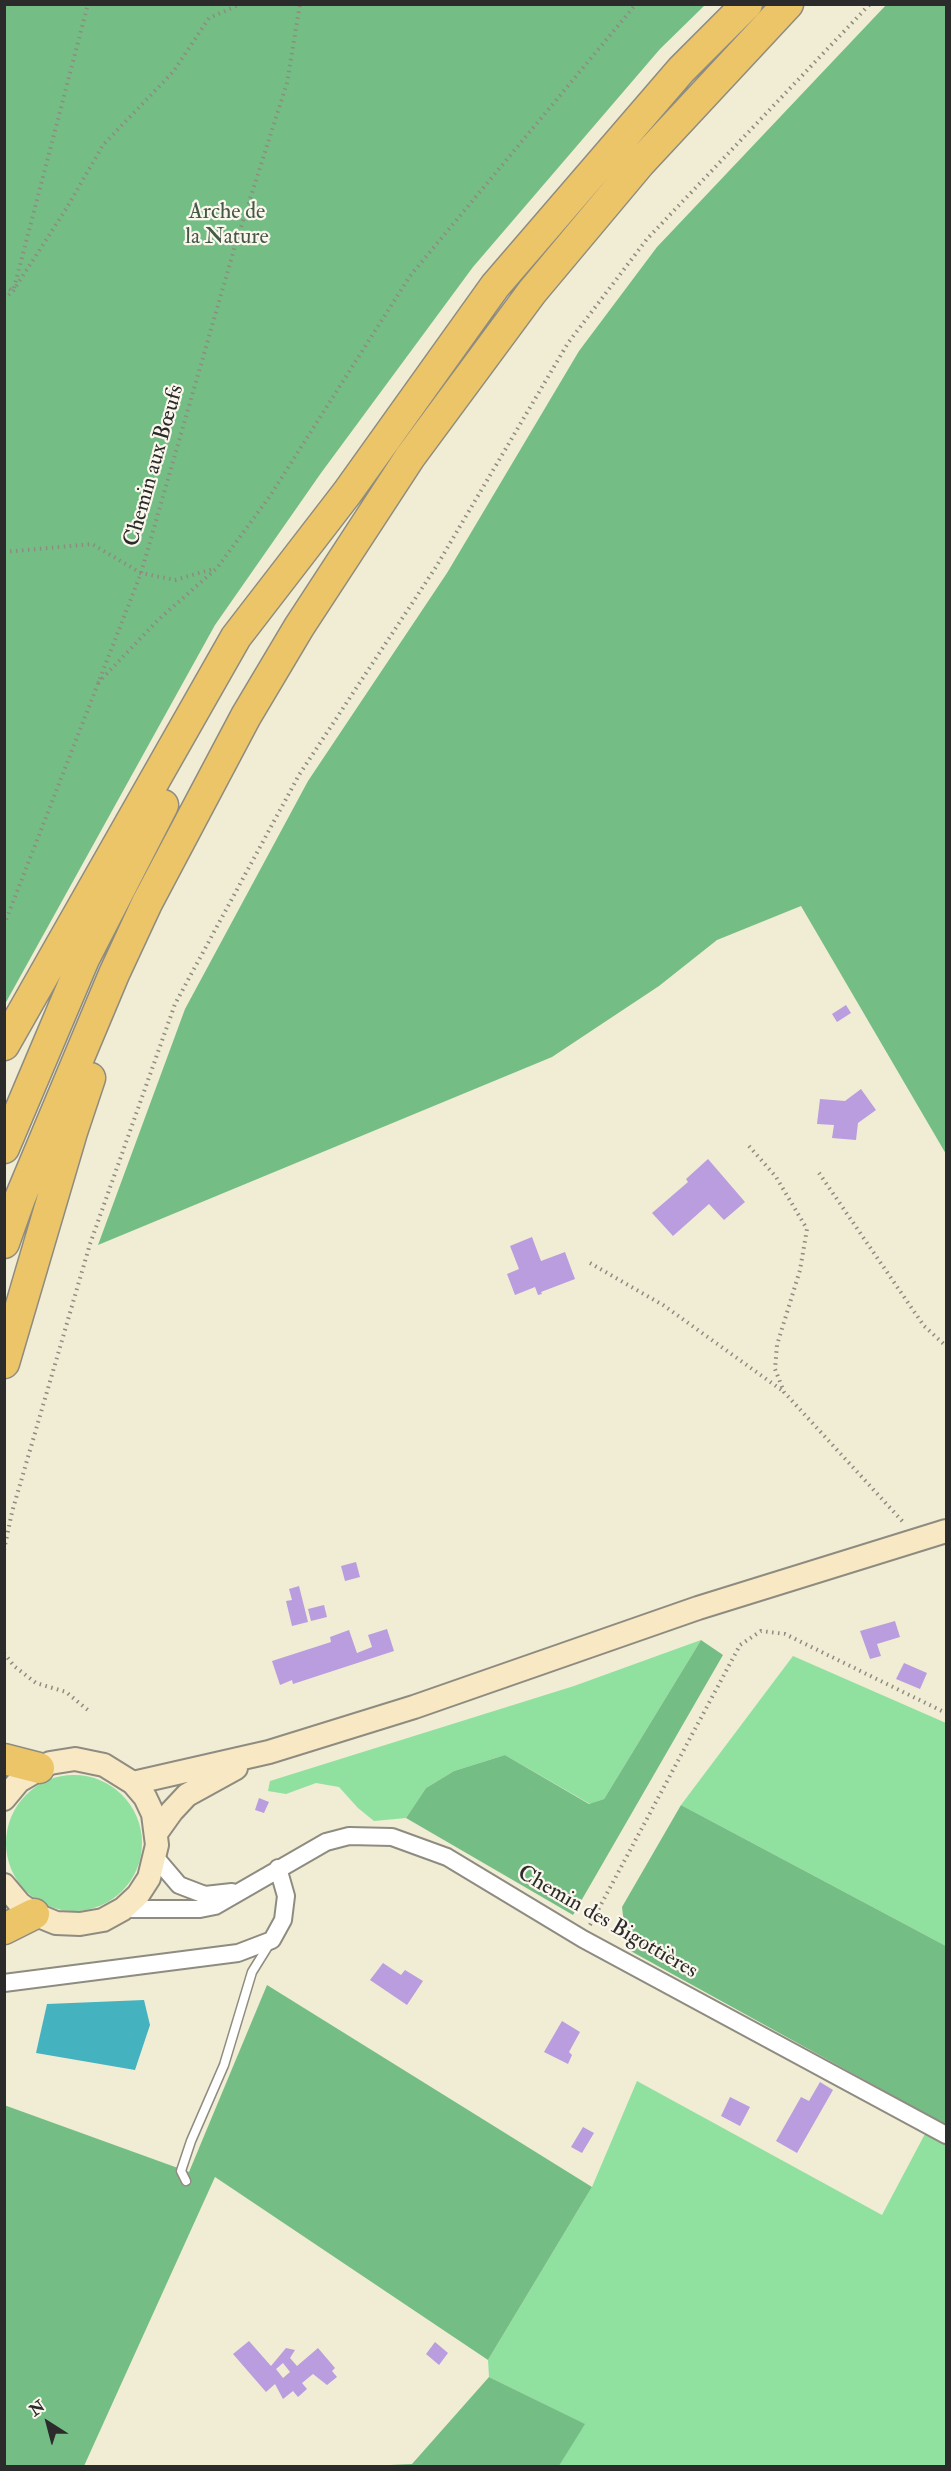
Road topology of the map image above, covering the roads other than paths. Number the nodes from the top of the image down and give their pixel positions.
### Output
1 (747, 4) edge
2 (788, 4) edge
3 (347, 493) junction
4 (147, 903) junction
5 (4, 1045) edge
6 (4, 1148) edge
7 (4, 1243) edge
8 (4, 1363) edge
9 (946, 1531) edge
10 (270, 1752) junction
11 (4, 1759) edge
12 (39, 1768) junction
13 (133, 1783) junction
14 (4, 1799) edge
15 (157, 1832) junction
16 (156, 1858) junction
17 (278, 1868) junction
18 (4, 1885) edge
19 (236, 1891) junction
20 (123, 1909) junction
21 (34, 1914) junction
22 (4, 1929) edge
23 (272, 1940) junction
24 (4, 1983) edge
25 (946, 2134) edge
26 (186, 2181) dead end

1 - 3 highway
2 - 4 highway
3 - 5 highway
3 - 6 highway
4 - 7 highway
4 - 8 highway
9 - 10 main road
10 - 13 main road
10 - 15 main road
11 - 12 highway
12 - 13 main road
12 - 14 main road
13 - 15 main road
15 - 16 main road
16 - 19 street
16 - 20 main road
17 - 19 street, Chemin des Bigottières
17 - 23 street
17 - 25 street, Chemin des Bigottières
18 - 21 main road
19 - 20 street, Chemin des Bigottières
20 - 21 main road
21 - 22 highway
23 - 24 street
23 - 26 lane

